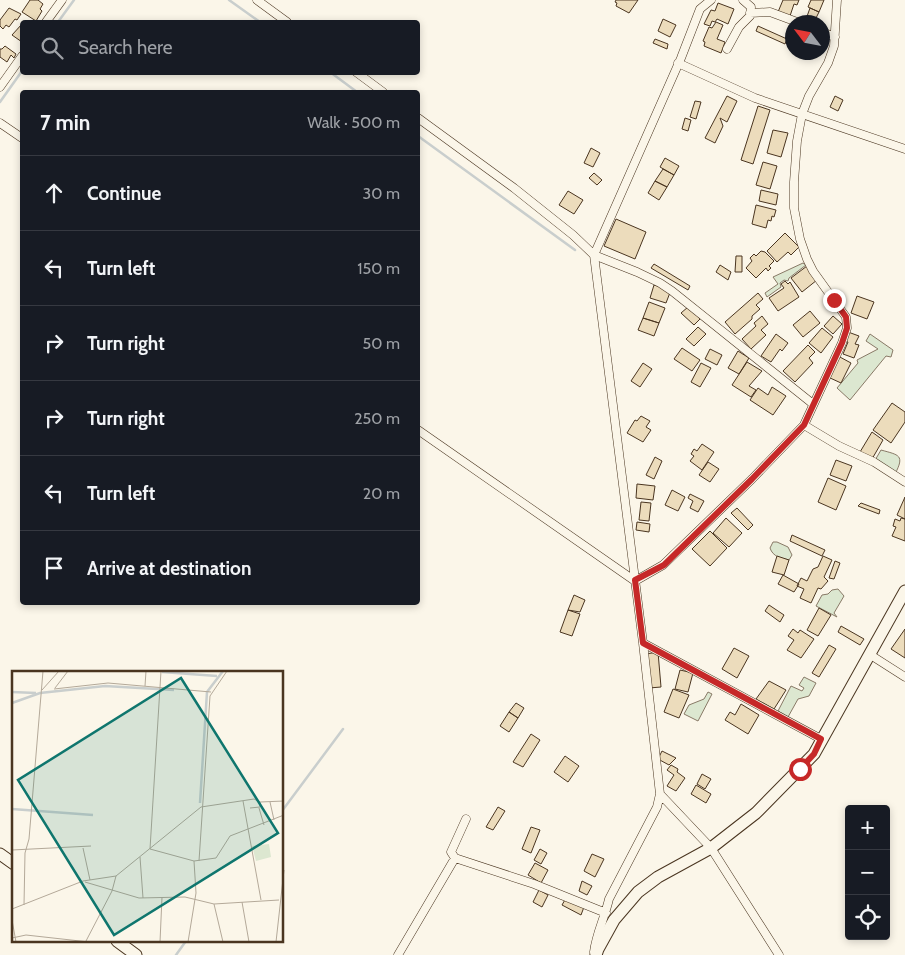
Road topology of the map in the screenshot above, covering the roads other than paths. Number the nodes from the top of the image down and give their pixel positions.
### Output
1 (62, 0) edge
2 (257, 0) edge
3 (711, 0) edge
4 (743, 0) edge
5 (837, 0) edge
6 (750, 14) junction
7 (785, 18) edge
8 (47, 20) edge
9 (285, 20) edge
10 (830, 35) edge
11 (835, 37) junction
12 (727, 50) dead end
13 (20, 59) edge
14 (678, 63) junction
15 (360, 75) edge
16 (0, 87) edge
17 (380, 90) edge
18 (802, 114) junction
19 (420, 119) edge
20 (0, 123) edge
21 (20, 137) edge
22 (905, 149) edge
23 (594, 255) junction
24 (814, 404) junction
25 (804, 425) junction
26 (420, 431) edge
27 (905, 482) edge
28 (635, 580) junction
29 (905, 591) edge
30 (643, 643) junction
31 (870, 654) junction
32 (905, 677) edge
33 (821, 739) junction
34 (660, 794) junction
35 (466, 818) dead end
36 (711, 848) junction
37 (0, 854) edge
38 (454, 858) junction
39 (12, 863) edge
40 (606, 913) junction
41 (119, 942) edge
42 (136, 955) edge
43 (398, 955) edge
44 (595, 955) edge
45 (779, 955) edge

1 - 8 street
2 - 9 street
3 - 14 street
4 - 6 street
5 - 11 street
6 - 7 street
6 - 12 street
10 - 11 street
11 - 18 street
13 - 16 street
14 - 18 street
14 - 23 street
15 - 17 street
18 - 22 street
18 - 24 street
19 - 23 street
20 - 21 street
23 - 24 street
23 - 28 street
24 - 25 street
25 - 27 street
25 - 28 street
26 - 28 street
28 - 30 street
29 - 31 street
30 - 33 street
30 - 34 street
31 - 32 street
31 - 33 street
33 - 36 street
34 - 36 street
34 - 40 street
35 - 38 street
36 - 44 street
36 - 45 street
37 - 39 street
38 - 40 street
38 - 43 street
40 - 44 street
41 - 42 street

